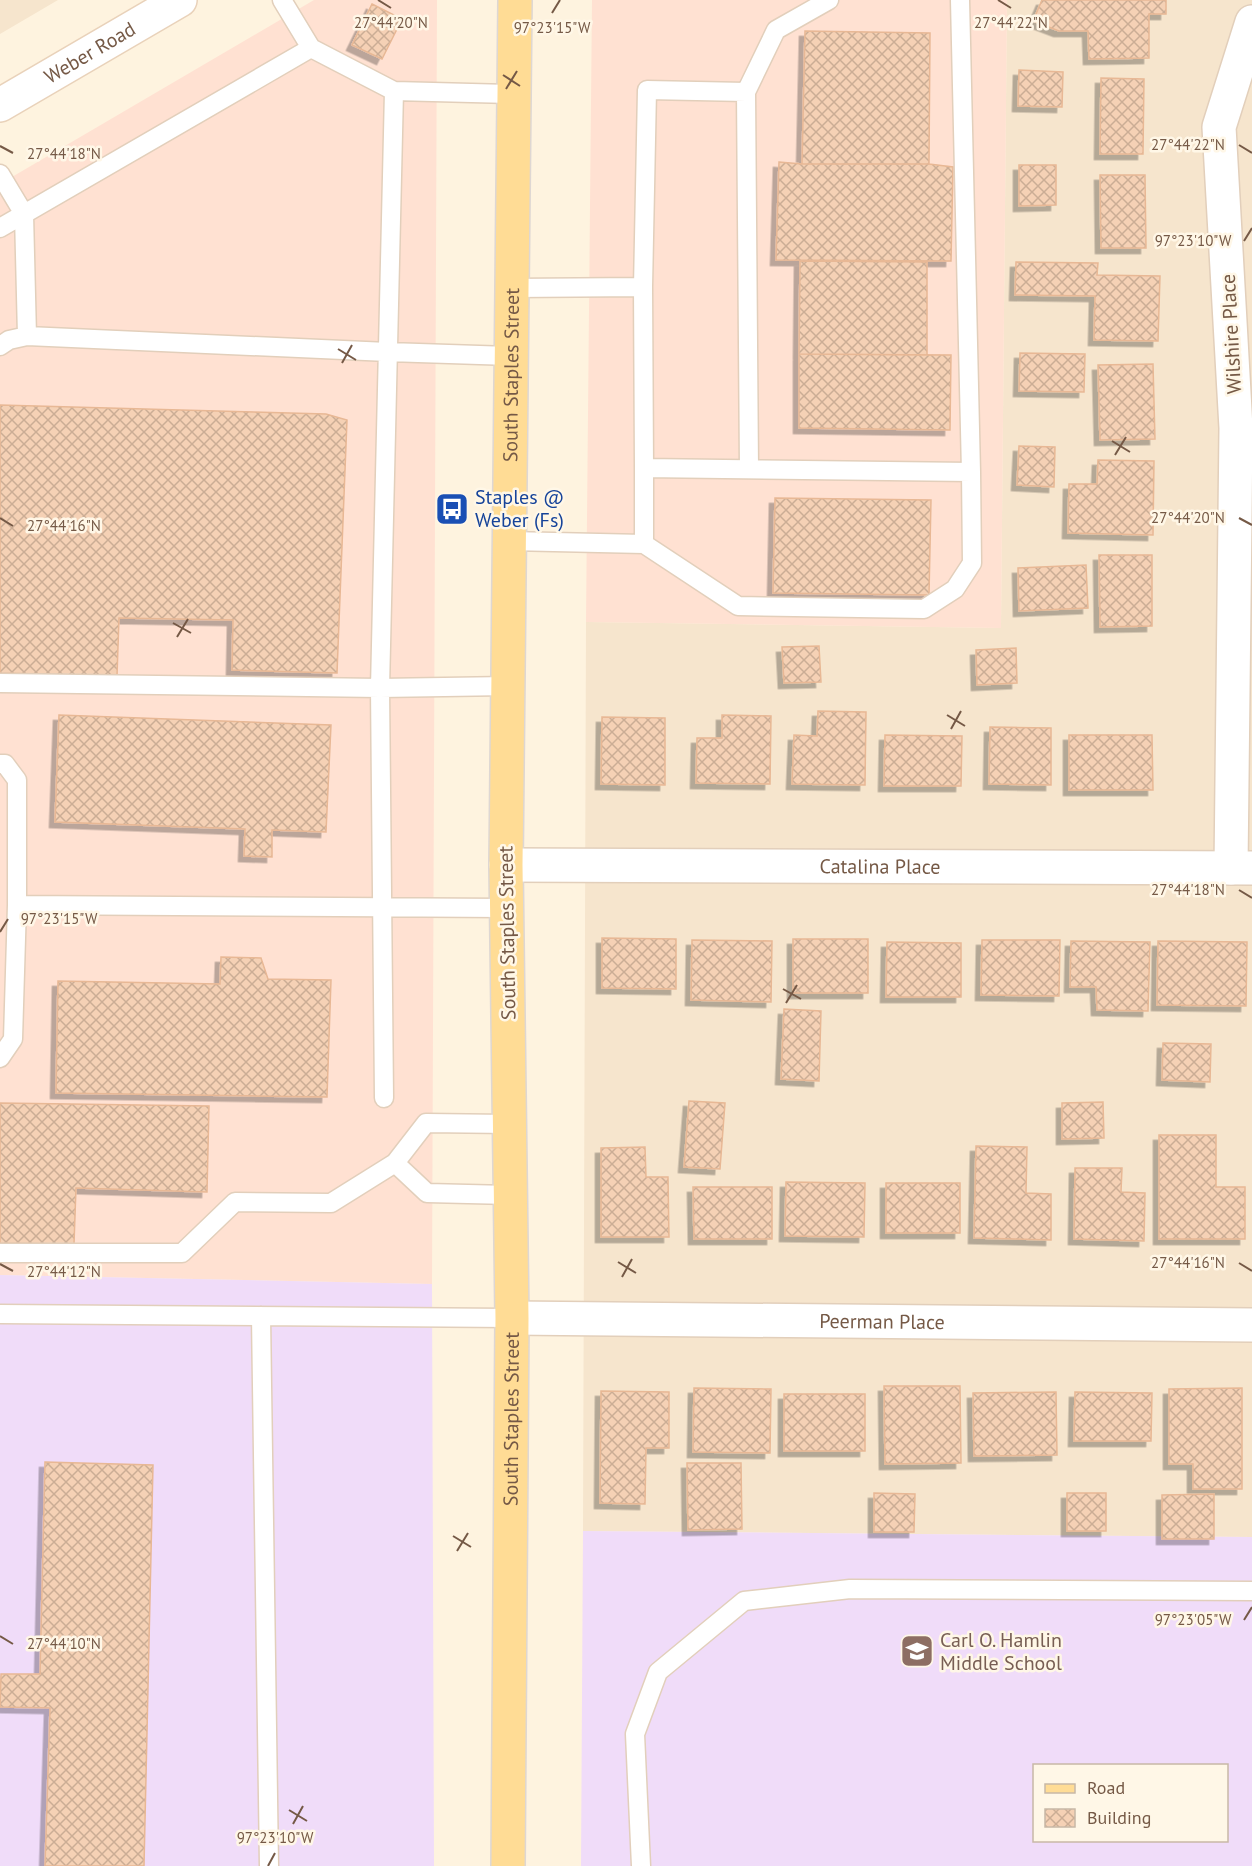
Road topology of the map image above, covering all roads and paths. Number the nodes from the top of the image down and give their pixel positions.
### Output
1 (180, 0) edge
2 (282, 0) edge
3 (515, 0) edge
4 (829, 0) edge
5 (960, 0) edge
6 (148, 9) edge
7 (1252, 22) edge
8 (311, 48) junction
9 (394, 91) junction
10 (746, 92) junction
11 (514, 94) junction
12 (0, 105) edge
13 (0, 174) edge
14 (24, 214) junction
15 (0, 228) edge
16 (643, 287) junction
17 (512, 288) junction
18 (27, 336) junction
19 (0, 346) edge
20 (388, 352) junction
21 (511, 356) junction
22 (1244, 428) edge
23 (644, 468) junction
24 (749, 469) junction
25 (971, 471) junction
26 (509, 541) junction
27 (644, 544) junction
28 (0, 683) edge
29 (508, 687) junction
30 (381, 688) junction
31 (0, 764) edge
32 (506, 865) junction
33 (1242, 868) edge
34 (17, 905) junction
35 (382, 908) junction
36 (506, 908) junction
37 (0, 1058) edge
38 (384, 1098) dead end
39 (509, 1124) junction
40 (395, 1163) junction
41 (509, 1195) junction
42 (0, 1253) edge
43 (0, 1314) edge
44 (261, 1316) junction
45 (512, 1318) junction
46 (1252, 1325) edge
47 (1252, 1591) edge
48 (268, 1866) edge
49 (508, 1866) edge
50 (641, 1866) edge

1 - 6 street, Weber Road
2 - 8 lane
3 - 11 main road, South Staples Street
4 - 10 lane
5 - 25 lane
6 - 12 street, Weber Road
7 - 22 street, Wilshire Place
8 - 9 lane
8 - 14 lane
9 - 11 lane
9 - 20 lane
10 - 16 lane
10 - 24 lane
11 - 17 main road, South Staples Street
13 - 14 lane
14 - 15 lane
14 - 18 lane
16 - 17 lane
16 - 23 lane
17 - 21 main road, South Staples Street
18 - 19 lane
18 - 20 lane
20 - 21 lane
20 - 30 lane
21 - 26 main road, South Staples Street
22 - 33 street, Wilshire Place
23 - 24 lane
23 - 27 lane
24 - 25 lane
25 - 27 lane
26 - 27 lane
26 - 29 main road, South Staples Street
28 - 30 lane
29 - 30 lane
29 - 32 main road, South Staples Street
30 - 35 lane
31 - 34 lane
32 - 33 street, Catalina Place
32 - 36 main road, South Staples Street
34 - 35 lane
34 - 37 lane
35 - 36 lane
35 - 38 lane
36 - 39 main road, South Staples Street
39 - 40 lane
39 - 41 main road, South Staples Street
40 - 41 lane
40 - 42 lane
41 - 45 main road, South Staples Street
43 - 44 lane
44 - 45 lane
44 - 48 lane
45 - 46 street, Peerman Place
45 - 49 main road, South Staples Street
47 - 50 lane

